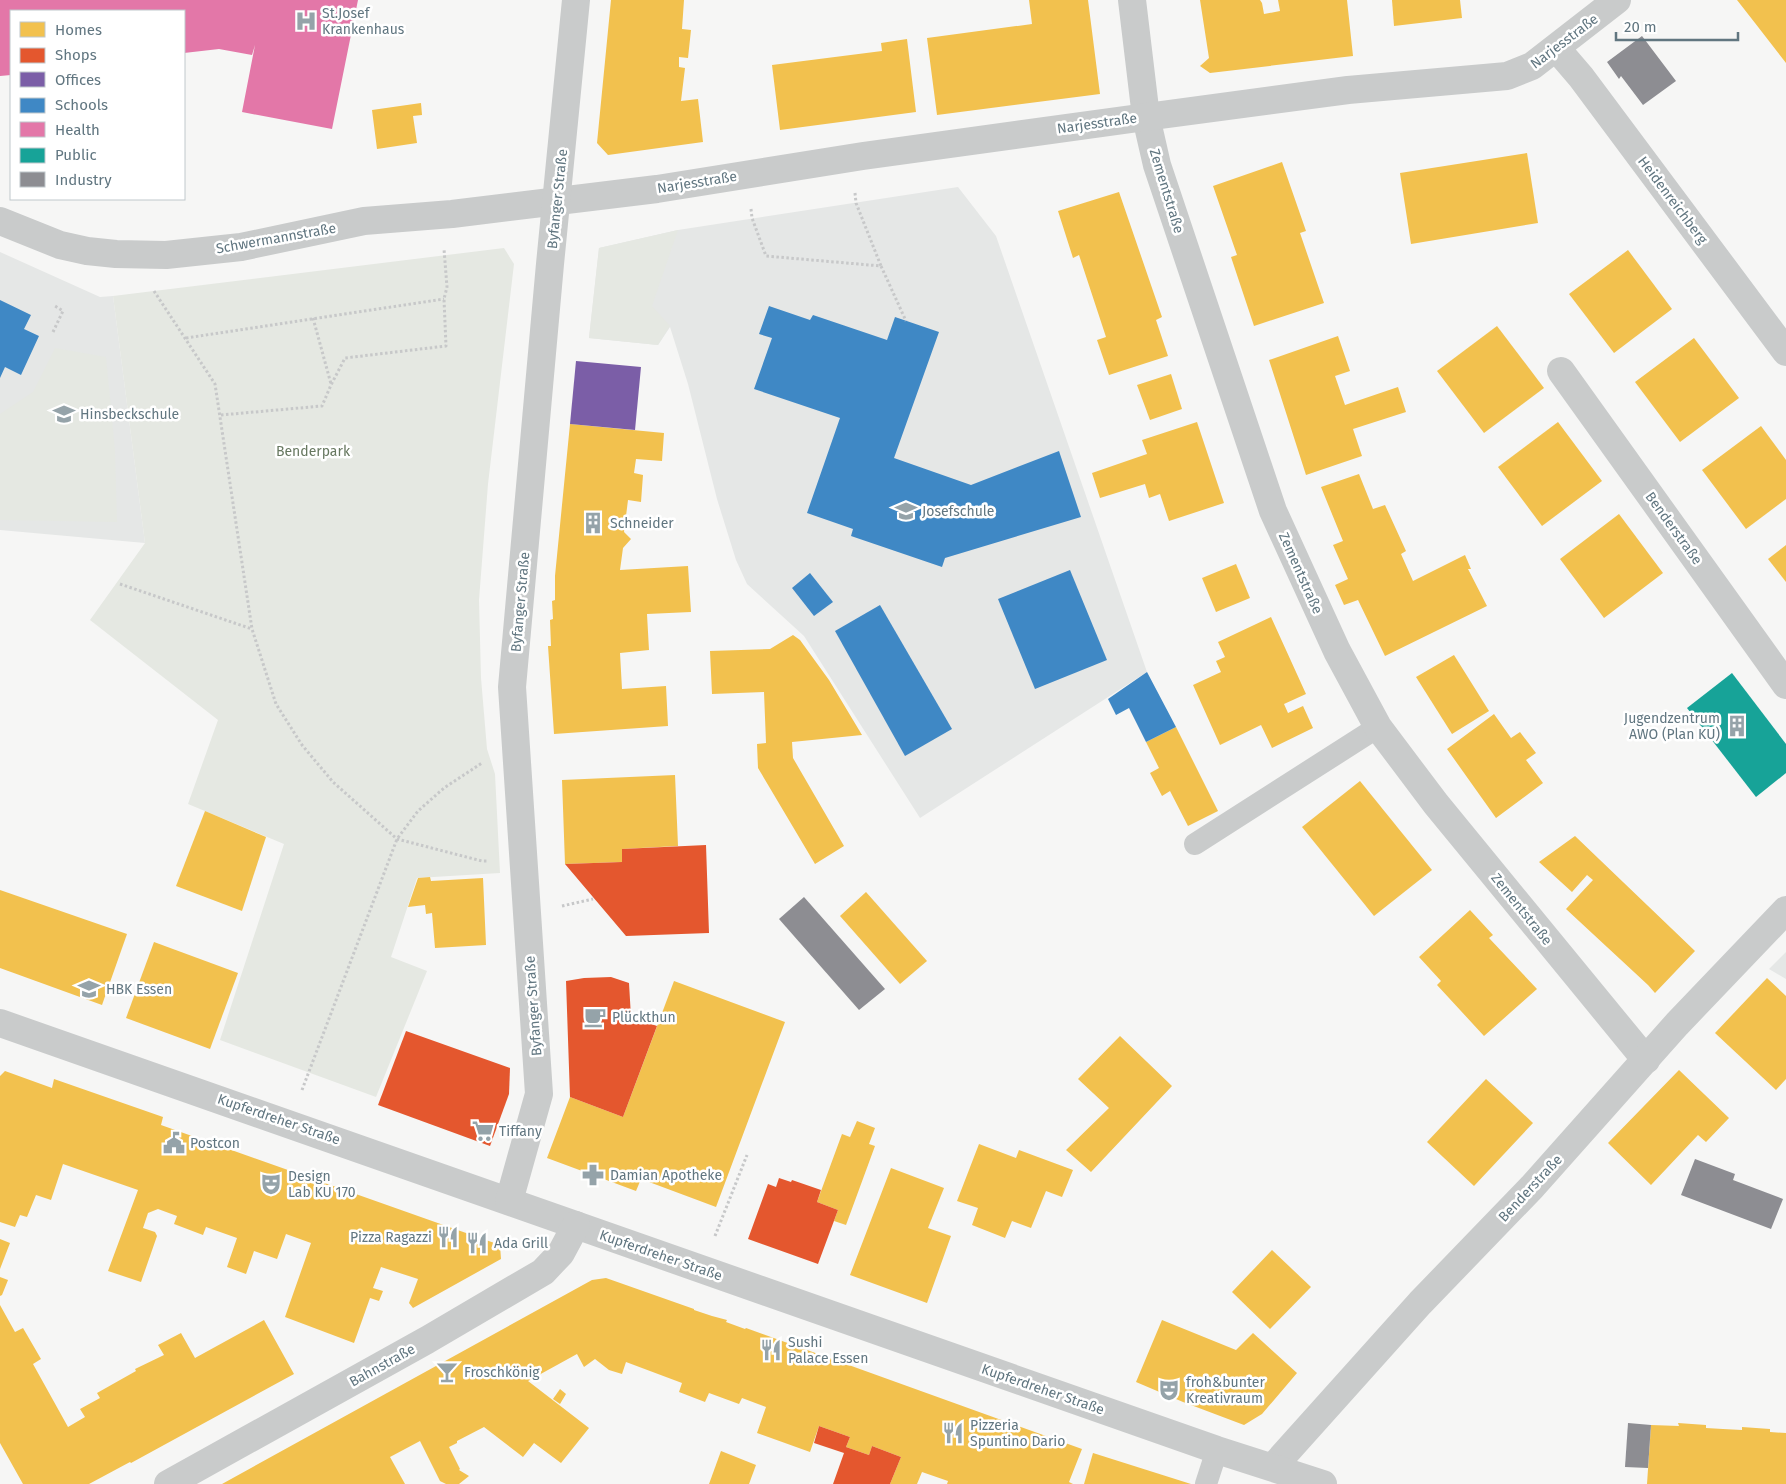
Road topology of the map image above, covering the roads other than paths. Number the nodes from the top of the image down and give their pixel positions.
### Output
1 (576, 0) edge
2 (1132, 0) edge
3 (1617, 0) edge
4 (1557, 48) junction
5 (1146, 117) junction
6 (556, 202) junction
7 (0, 221) edge
8 (1786, 352) edge
9 (1561, 370) dead end
10 (1786, 685) edge
11 (1378, 727) junction
12 (1195, 844) dead end
13 (1786, 910) edge
14 (0, 1023) edge
15 (1646, 1060) junction
16 (509, 1201) junction
17 (576, 1225) junction
18 (1216, 1450) junction
19 (1273, 1467) junction
20 (168, 1484) edge
21 (1206, 1484) edge
22 (1323, 1484) edge

1 - 6 street, Byfanger Straße
2 - 5 street, Zementstraße
3 - 4 street, Narjesstraße
4 - 5 street, Narjesstraße
4 - 8 street, Heidenreichberg
5 - 6 street, Narjesstraße
5 - 11 street, Zementstraße
6 - 7 street, Schwermannstraße
6 - 16 street, Byfanger Straße
9 - 10 street, Benderstraße
11 - 12 lane
11 - 15 street, Zementstraße
13 - 15 street, Benderstraße
14 - 16 street, Kupferdreher Straße
15 - 19 street, Benderstraße
16 - 17 street, Kupferdreher Straße
17 - 18 street, Kupferdreher Straße
17 - 20 street, Bahnstraße
18 - 19 street, Kupferdreher Straße
18 - 21 lane
19 - 22 street, Kupferdreher Straße

